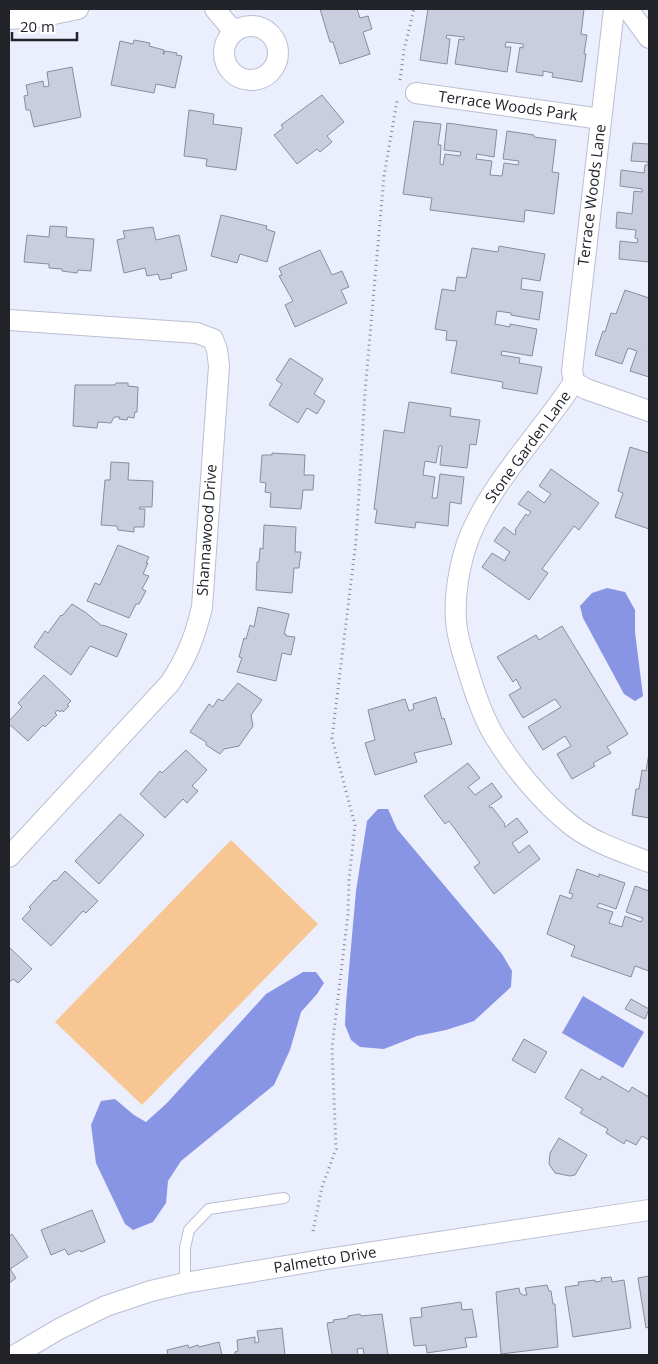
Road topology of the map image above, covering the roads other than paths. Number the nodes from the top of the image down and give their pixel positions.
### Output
1 (78, 9) edge
2 (214, 9) edge
3 (614, 9) edge
4 (628, 9) edge
5 (9, 19) edge
6 (234, 32) dead end
7 (649, 38) edge
8 (405, 89) road end
9 (600, 119) junction
10 (9, 320) edge
11 (574, 382) junction
12 (649, 411) edge
13 (9, 857) edge
14 (649, 862) edge
15 (284, 1198) dead end
16 (649, 1210) edge
17 (186, 1283) junction
18 (15, 1355) edge

1 - 5 street
2 - 6 street
3 - 9 street, Terrace Woods Lane
4 - 7 street
8 - 9 street, Terrace Woods Park
9 - 11 street, Terrace Woods Lane
10 - 13 street, Shannawood Drive
11 - 12 street, Stone Garden Lane
11 - 14 street, Stone Garden Lane
15 - 17 lane
16 - 17 street, Palmetto Drive
17 - 18 street, Palmetto Drive

